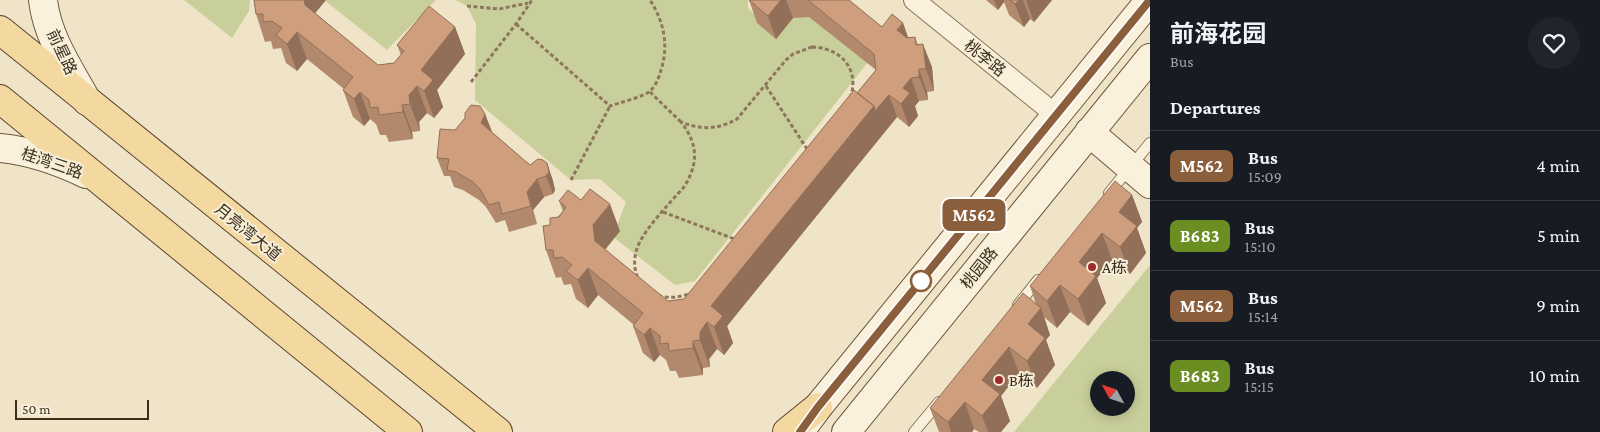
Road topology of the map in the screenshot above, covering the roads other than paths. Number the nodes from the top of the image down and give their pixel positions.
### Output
1 (43, 0) edge
2 (914, 0) edge
3 (1150, 0) edge
4 (0, 30) edge
5 (1150, 58) edge
6 (0, 99) edge
7 (88, 102) junction
8 (1056, 115) junction
9 (1089, 132) junction
10 (1150, 143) edge
11 (0, 148) edge
12 (1140, 175) edge
13 (104, 183) junction
14 (1100, 205) edge
15 (1044, 273) edge
16 (1013, 311) edge
17 (945, 394) edge
18 (818, 407) junction
19 (408, 432) edge
20 (498, 432) edge
21 (787, 432) edge
22 (800, 432) edge
23 (846, 432) edge
24 (914, 432) edge

1 - 7 main road, 前星路
2 - 8 street, 桃李路
3 - 8 main road
4 - 7 main road, 月亮湾大道
5 - 9 main road, 桃园路
6 - 13 main road
7 - 20 main road, 月亮湾大道
8 - 18 main road
9 - 12 main road
9 - 23 main road, 桃园路
10 - 12 lane
11 - 13 main road, 桂湾三路
12 - 14 lane
13 - 19 main road
15 - 16 lane
17 - 24 lane
18 - 21 main road
18 - 22 main road

